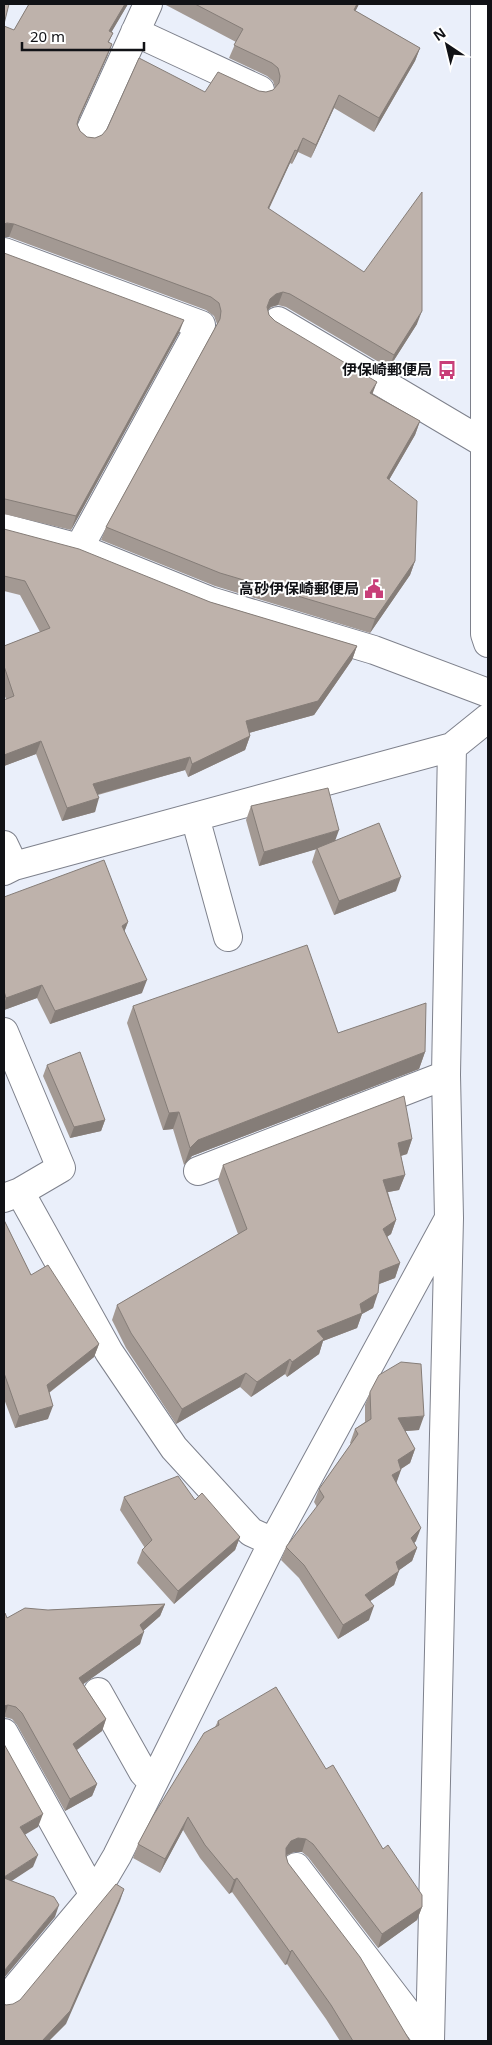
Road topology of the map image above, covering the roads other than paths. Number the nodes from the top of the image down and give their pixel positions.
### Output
1 (148, 4) edge
2 (485, 4) edge
3 (135, 32) junction
4 (260, 90) edge
5 (88, 136) edge
6 (4, 252) edge
7 (278, 321) edge
8 (484, 443) junction
9 (4, 528) edge
10 (79, 548) junction
11 (488, 644) edge
12 (488, 693) edge
13 (488, 718) edge
14 (452, 747) junction
15 (195, 817) junction
16 (7, 861) edge
17 (228, 937) dead end
18 (4, 1032) edge
19 (446, 1075) junction
20 (198, 1171) dead end
21 (12, 1195) edge
22 (449, 1218) junction
23 (273, 1542) junction
24 (98, 1692) dead end
25 (4, 1733) edge
26 (153, 1783) junction
27 (296, 1867) dead end
28 (94, 1895) junction
29 (4, 2002) edge
30 (430, 2041) edge

1 - 3 street
2 - 8 street
3 - 4 street
3 - 5 street
6 - 10 street
7 - 8 street
8 - 11 street
9 - 10 street
10 - 12 street
13 - 14 street
14 - 15 street
14 - 19 street
15 - 16 street
15 - 17 street
18 - 21 street
19 - 20 street
19 - 22 street
21 - 23 street
22 - 23 street
22 - 30 street
23 - 26 street
24 - 26 street
25 - 28 street
26 - 28 street
27 - 30 street
28 - 29 street

